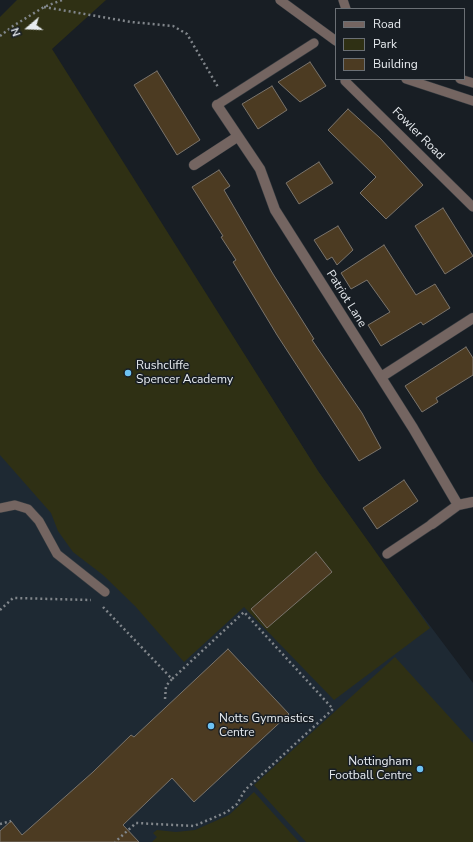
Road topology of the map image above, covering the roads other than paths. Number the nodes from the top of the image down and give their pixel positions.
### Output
1 (280, 0) edge
2 (335, 40) edge
3 (314, 43) dead end
4 (345, 80) dead end
5 (409, 80) edge
6 (463, 80) edge
7 (473, 83) edge
8 (473, 101) edge
9 (217, 105) joint
10 (237, 137) junction
11 (194, 165) dead end
12 (473, 207) edge
13 (473, 318) edge
14 (381, 377) junction
15 (473, 502) edge
16 (458, 506) junction
17 (0, 508) edge
18 (432, 524) joint
19 (387, 554) dead end
20 (105, 592) road end

1 - 2 lane
3 - 9 lane
4 - 12 lane, Fowler Road
5 - 8 lane
6 - 7 lane
9 - 10 street, Patriot Lane
10 - 11 street
10 - 14 street, Patriot Lane
13 - 14 street
14 - 16 street, Patriot Lane
15 - 16 street
16 - 18 street
17 - 20 lane
18 - 19 lane

